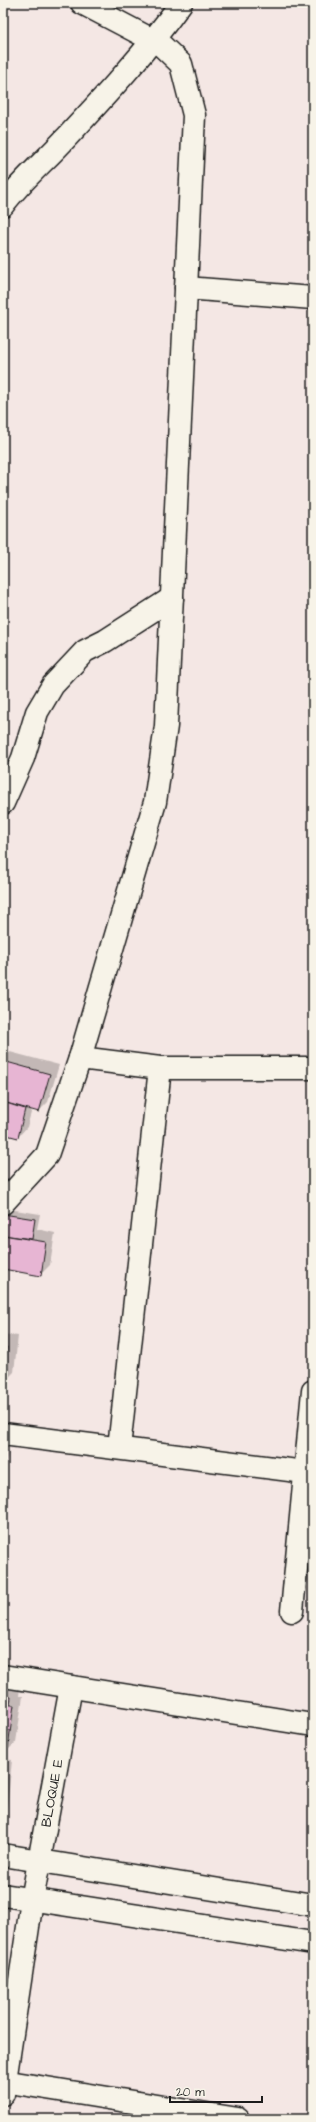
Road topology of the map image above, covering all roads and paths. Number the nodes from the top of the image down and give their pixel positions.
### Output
1 (82, 3) edge
2 (181, 3) edge
3 (152, 40) junction
4 (3, 205) edge
5 (186, 288) junction
6 (313, 298) edge
7 (172, 598) junction
8 (3, 803) edge
9 (80, 1058) junction
10 (160, 1068) junction
11 (313, 1068) edge
12 (3, 1203) edge
13 (313, 1391) edge
14 (3, 1434) edge
15 (119, 1448) junction
16 (309, 1472) edge
17 (292, 1611) dead end
18 (3, 1676) edge
19 (71, 1686) junction
20 (313, 1725) edge
21 (3, 1856) edge
22 (39, 1861) junction
23 (3, 1895) edge
24 (32, 1900) junction
25 (313, 1905) edge
26 (313, 1943) edge
27 (4, 2085) edge
28 (238, 2119) edge

1 - 3 street
2 - 3 street
3 - 4 street
3 - 5 street
5 - 6 street
5 - 7 street
7 - 8 street
7 - 9 street
9 - 10 street
9 - 12 street
10 - 11 street
10 - 15 street
13 - 16 street
14 - 15 street
15 - 16 street
16 - 17 street
18 - 19 street
19 - 20 street
19 - 22 street, BLOQUE E
21 - 22 street
22 - 24 street, BLOQUE E
22 - 25 street
23 - 24 street
24 - 26 street
24 - 27 street, BLOQUE E
27 - 28 street

